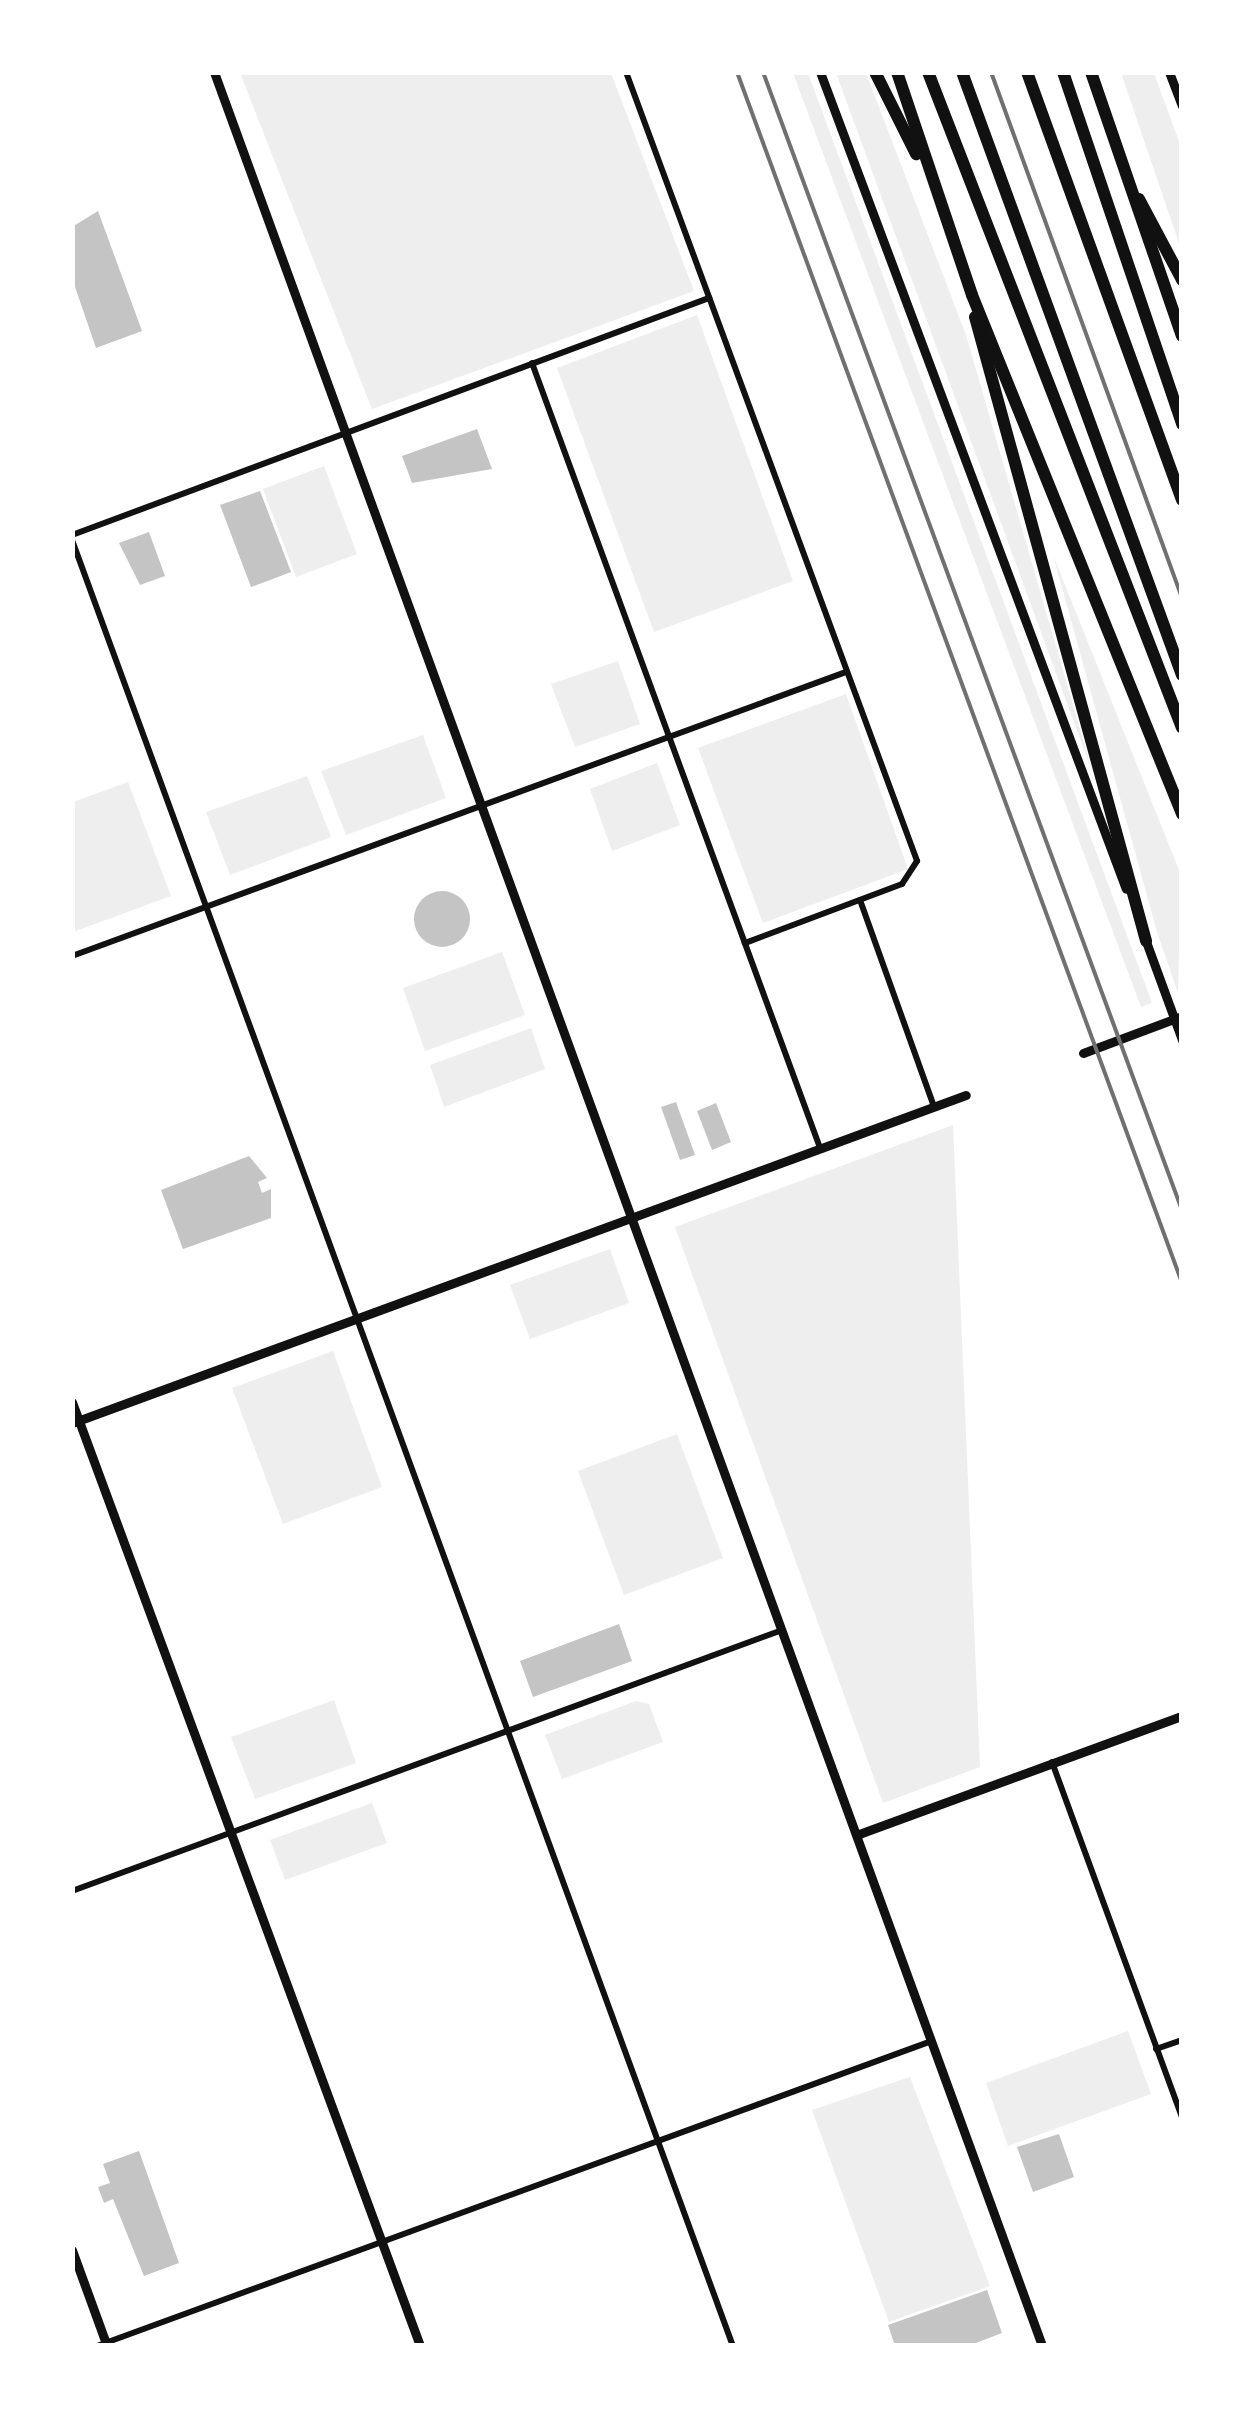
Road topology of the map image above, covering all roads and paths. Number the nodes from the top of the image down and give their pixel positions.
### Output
1 (214, 72) edge
2 (626, 72) edge
3 (820, 72) edge
4 (875, 72) edge
5 (897, 72) edge
6 (928, 72) edge
7 (962, 72) edge
8 (1027, 72) edge
9 (1063, 72) edge
10 (1170, 72) edge
11 (1093, 76) edge
12 (1182, 106) edge
13 (923, 164) junction
14 (1128, 181) junction
15 (1182, 280) edge
16 (972, 294) junction
17 (708, 298) junction
18 (1182, 336) edge
19 (532, 364) junction
20 (1182, 424) edge
21 (346, 434) junction
22 (1182, 500) edge
23 (72, 538) edge
24 (846, 672) junction
25 (1182, 676) edge
26 (1182, 728) edge
27 (669, 737) junction
28 (482, 805) junction
29 (1182, 814) edge
30 (860, 900) junction
31 (206, 906) junction
32 (1146, 940) junction
33 (745, 942) junction
34 (72, 956) edge
35 (1178, 1017) edge
36 (1182, 1040) edge
37 (1083, 1052) dead end
38 (966, 1095) dead end
39 (934, 1107) junction
40 (820, 1148) junction
41 (632, 1217) junction
42 (357, 1318) junction
43 (72, 1402) edge
44 (76, 1422) edge
45 (783, 1630) junction
46 (1182, 1716) edge
47 (508, 1731) junction
48 (1052, 1762) junction
49 (232, 1832) junction
50 (859, 1834) junction
51 (72, 1891) edge
52 (933, 2040) junction
53 (1182, 2040) edge
54 (1156, 2049) junction
55 (1182, 2118) edge
56 (658, 2140) junction
57 (383, 2241) junction
58 (72, 2250) edge
59 (103, 2344) edge
60 (420, 2346) edge
61 (733, 2346) edge
62 (1042, 2346) edge

1 - 21 main road
2 - 17 street
3 - 32 main road
4 - 13 highway
5 - 13 highway
6 - 26 highway
7 - 25 highway
8 - 22 highway
9 - 20 highway
10 - 12 main road
11 - 14 highway
13 - 16 highway
14 - 15 highway
14 - 18 highway
16 - 29 highway
16 - 32 highway
17 - 19 street
17 - 24 street
19 - 21 street
19 - 27 street
21 - 23 street
21 - 28 main road
23 - 31 street
24 - 27 street
24 - 30 street
27 - 28 street
27 - 33 street
28 - 31 street
28 - 41 main road
30 - 33 street
30 - 39 street
31 - 34 street
31 - 42 street
32 - 35 main road
33 - 40 street
35 - 36 main road
35 - 37 main road
38 - 39 main road
39 - 40 main road
40 - 41 main road
41 - 42 main road
41 - 45 main road
42 - 44 main road
42 - 47 street
43 - 44 main road
44 - 49 main road
45 - 47 street
45 - 50 main road
46 - 48 main road
47 - 49 street
47 - 56 street
48 - 50 main road
48 - 54 street
49 - 51 street
49 - 57 main road
50 - 52 main road
52 - 56 street
52 - 62 main road
53 - 54 street
54 - 55 street
56 - 57 street
56 - 61 street
57 - 59 street
57 - 60 main road
58 - 59 main road

